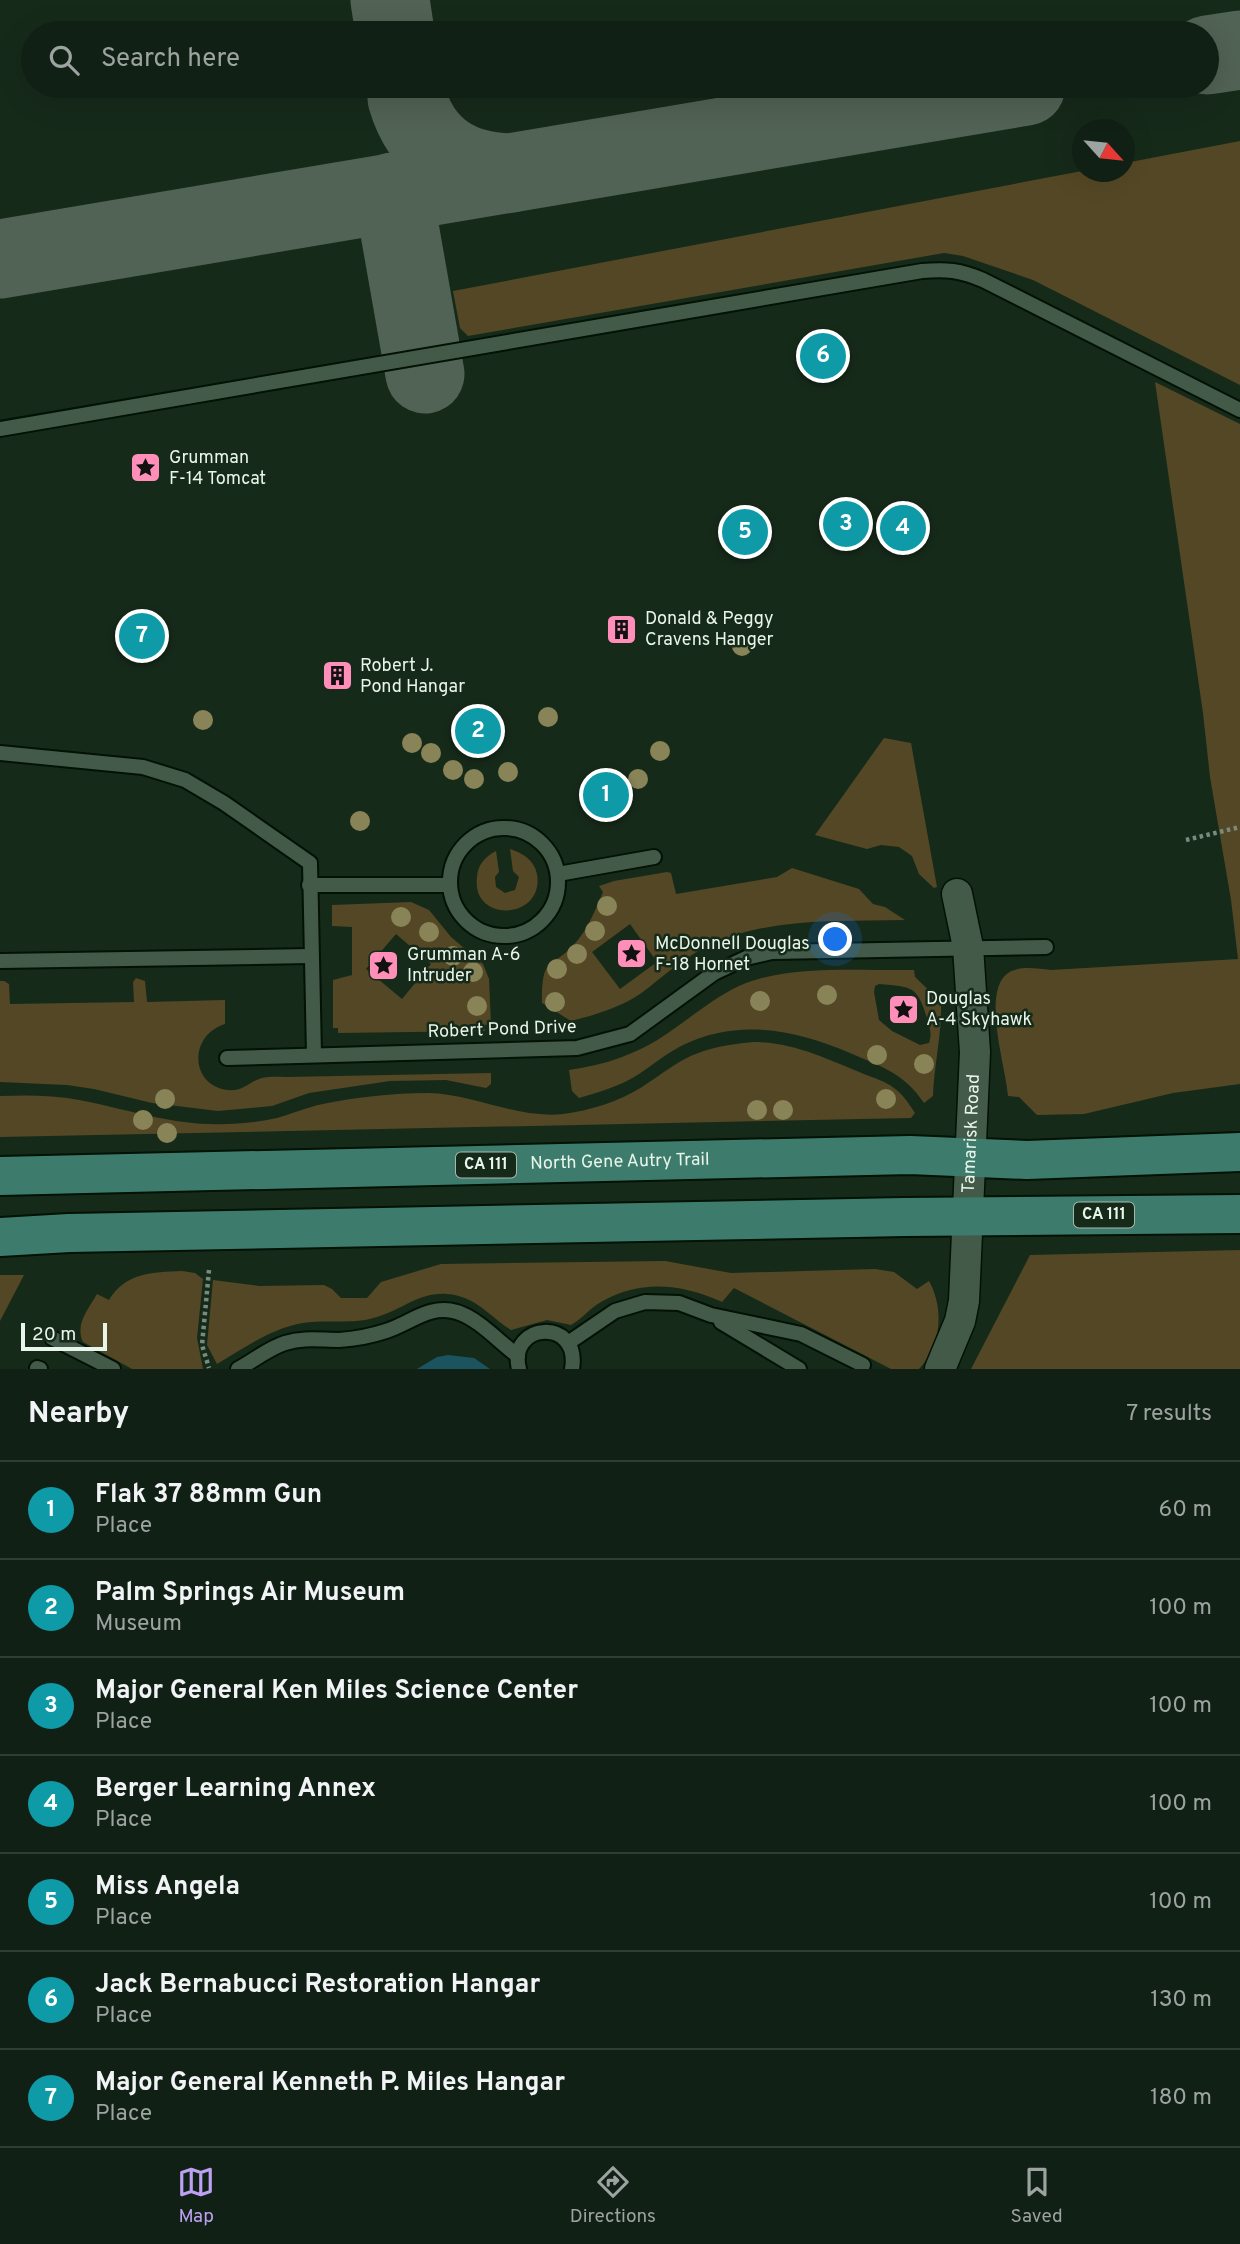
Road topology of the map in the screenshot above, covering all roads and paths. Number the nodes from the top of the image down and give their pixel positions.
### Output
1 (1240, 410) edge
2 (0, 429) edge
3 (0, 753) edge
4 (1240, 827) edge
5 (1186, 840) dead end
6 (654, 856) dead end
7 (558, 874) junction
8 (450, 884) junction
9 (309, 885) junction
10 (957, 894) dead end
11 (968, 947) junction
12 (1046, 947) dead end
13 (311, 956) junction
14 (0, 961) edge
15 (314, 1055) junction
16 (227, 1058) dead end
17 (1240, 1152) edge
18 (972, 1158) junction
19 (0, 1176) edge
20 (1240, 1213) edge
21 (968, 1216) junction
22 (0, 1237) edge
23 (209, 1270) dead end
24 (711, 1315) junction
25 (52, 1338) dead end
26 (568, 1343) junction
27 (518, 1363) edge
28 (863, 1365) dead end
29 (209, 1368) edge
30 (113, 1369) edge
31 (238, 1369) edge
32 (572, 1369) edge
33 (799, 1369) edge
34 (940, 1369) edge

1 - 2 lane
3 - 9 lane
4 - 5 path
6 - 7 lane
7 - 8 lane
7 - 8 lane
8 - 9 lane
9 - 13 lane
10 - 11 street, Tamarisk Road
11 - 12 lane, Robert Pond Drive
11 - 15 lane, Robert Pond Drive
11 - 18 street, Tamarisk Road
13 - 14 lane
13 - 15 lane
15 - 16 lane, Robert Pond Drive
17 - 18 main road, North Gene Autry Trail / CA 111
18 - 19 main road, North Gene Autry Trail / CA 111
18 - 21 street, Tamarisk Road
20 - 21 main road, CA 111
21 - 22 main road, CA 111
21 - 34 street, Tamarisk Road
23 - 29 path
24 - 26 lane
24 - 28 lane
24 - 33 lane
25 - 30 lane
26 - 27 lane
26 - 32 lane
27 - 31 lane

